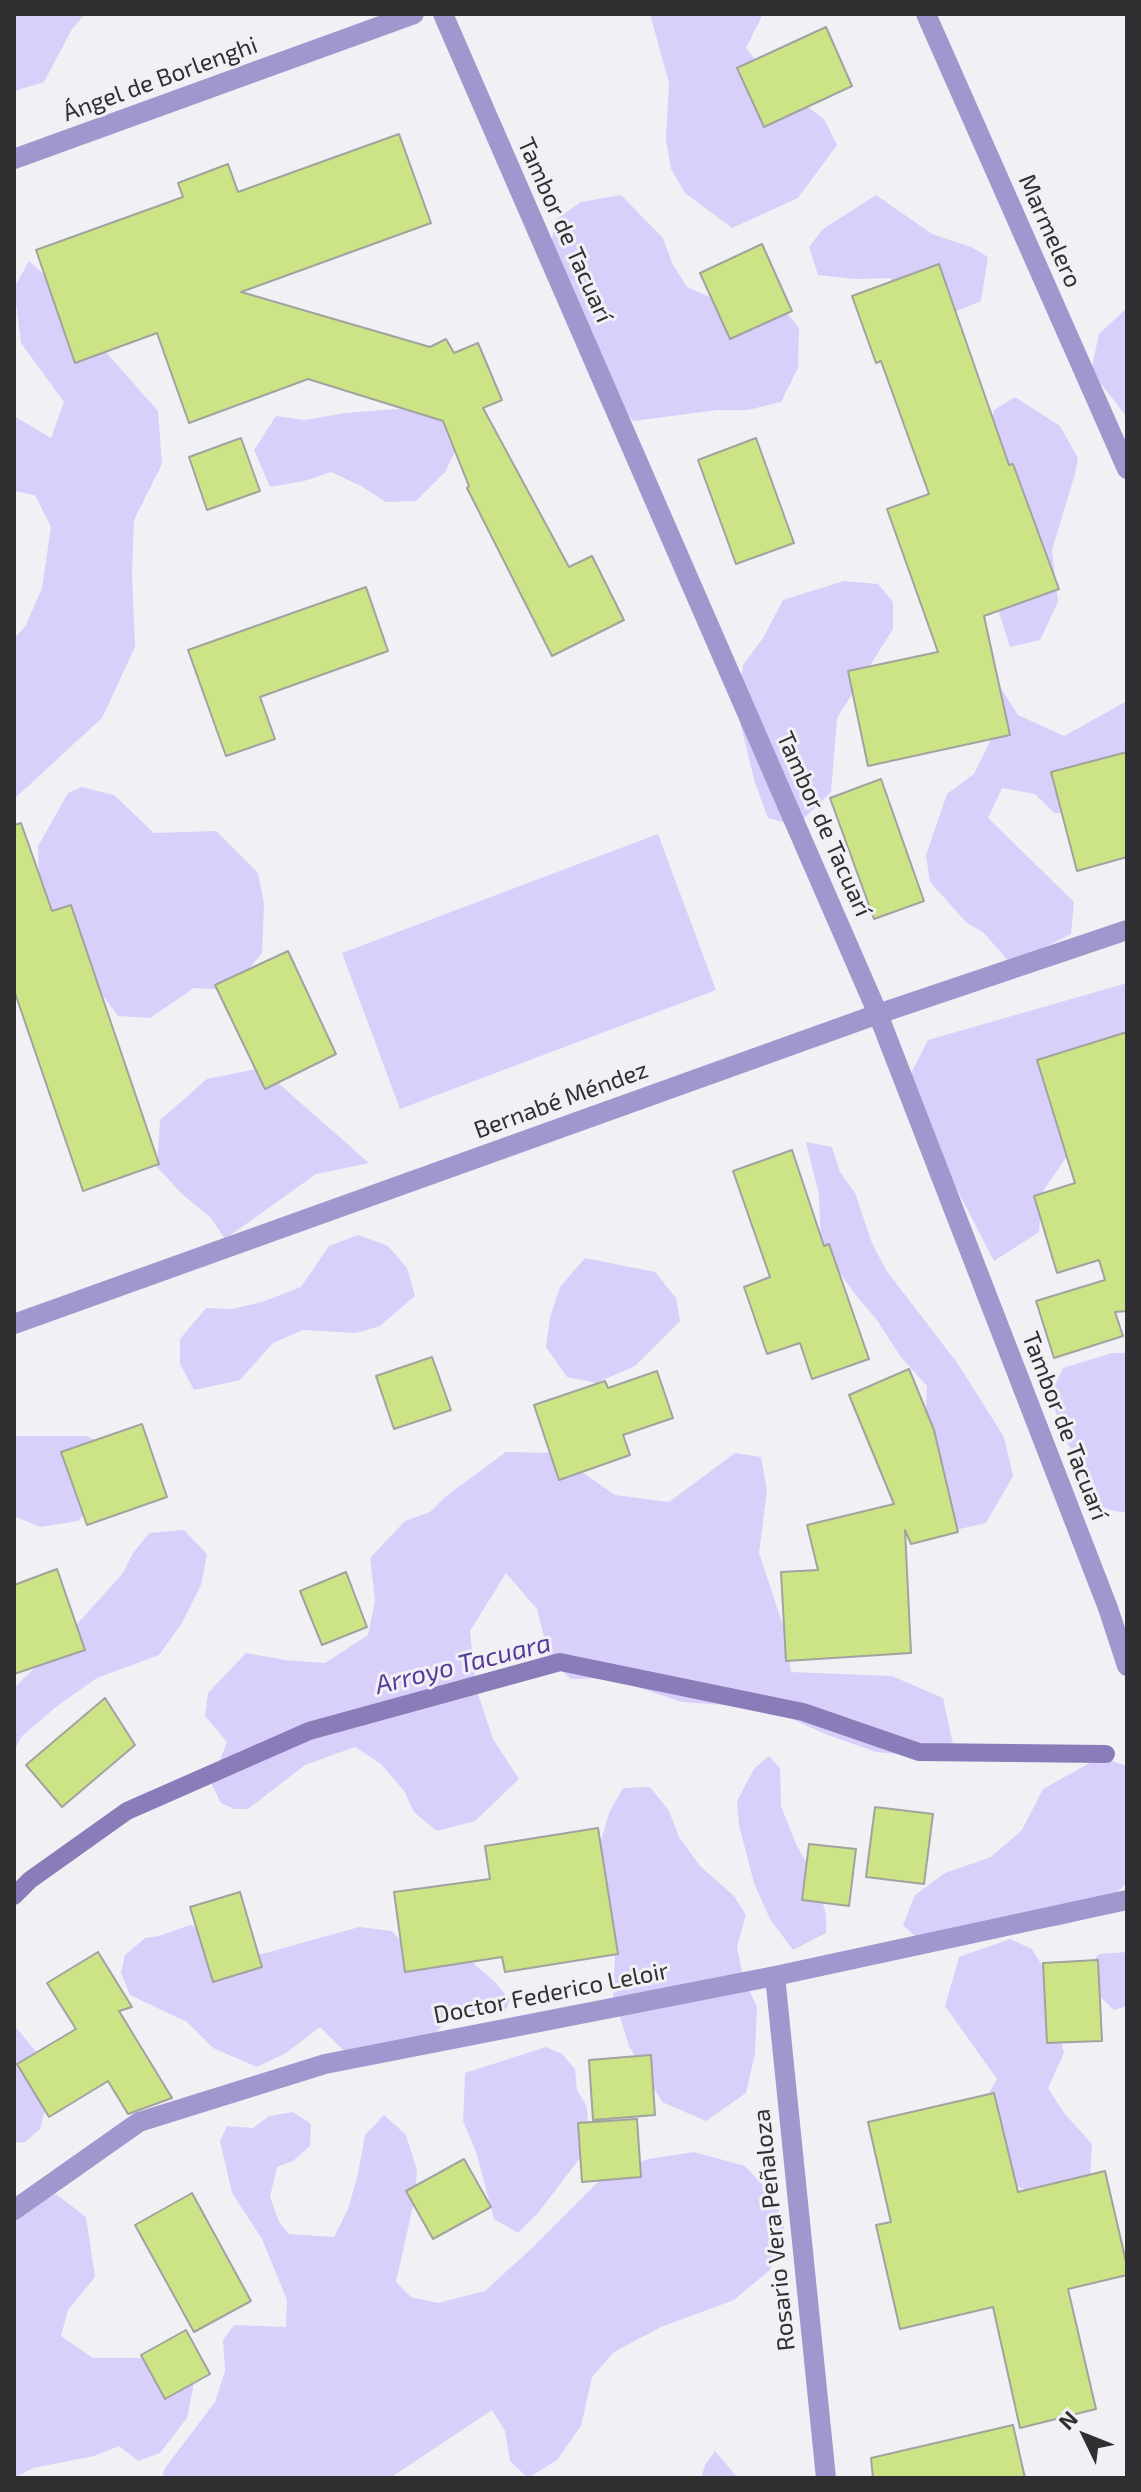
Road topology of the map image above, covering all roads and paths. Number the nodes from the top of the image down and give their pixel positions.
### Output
1 (414, 14) edge
2 (443, 14) edge
3 (926, 14) edge
4 (14, 159) edge
5 (1127, 469) edge
6 (1127, 930) edge
7 (878, 1014) junction
8 (14, 1324) edge
9 (1127, 1666) edge
10 (1127, 1900) edge
11 (775, 1976) junction
12 (14, 2210) edge
13 (826, 2478) edge

1 - 4 street, Ángel de Borlenghi
2 - 7 street, Tambor de Tacuarí
3 - 5 street, Marmelero
6 - 7 street, Bernabé Méndez
7 - 8 street, Bernabé Méndez
7 - 9 street, Tambor de Tacuarí
10 - 11 street, Doctor Federico Leloir
11 - 12 street, Doctor Federico Leloir
11 - 13 street, Rosario Vera Peñaloza

